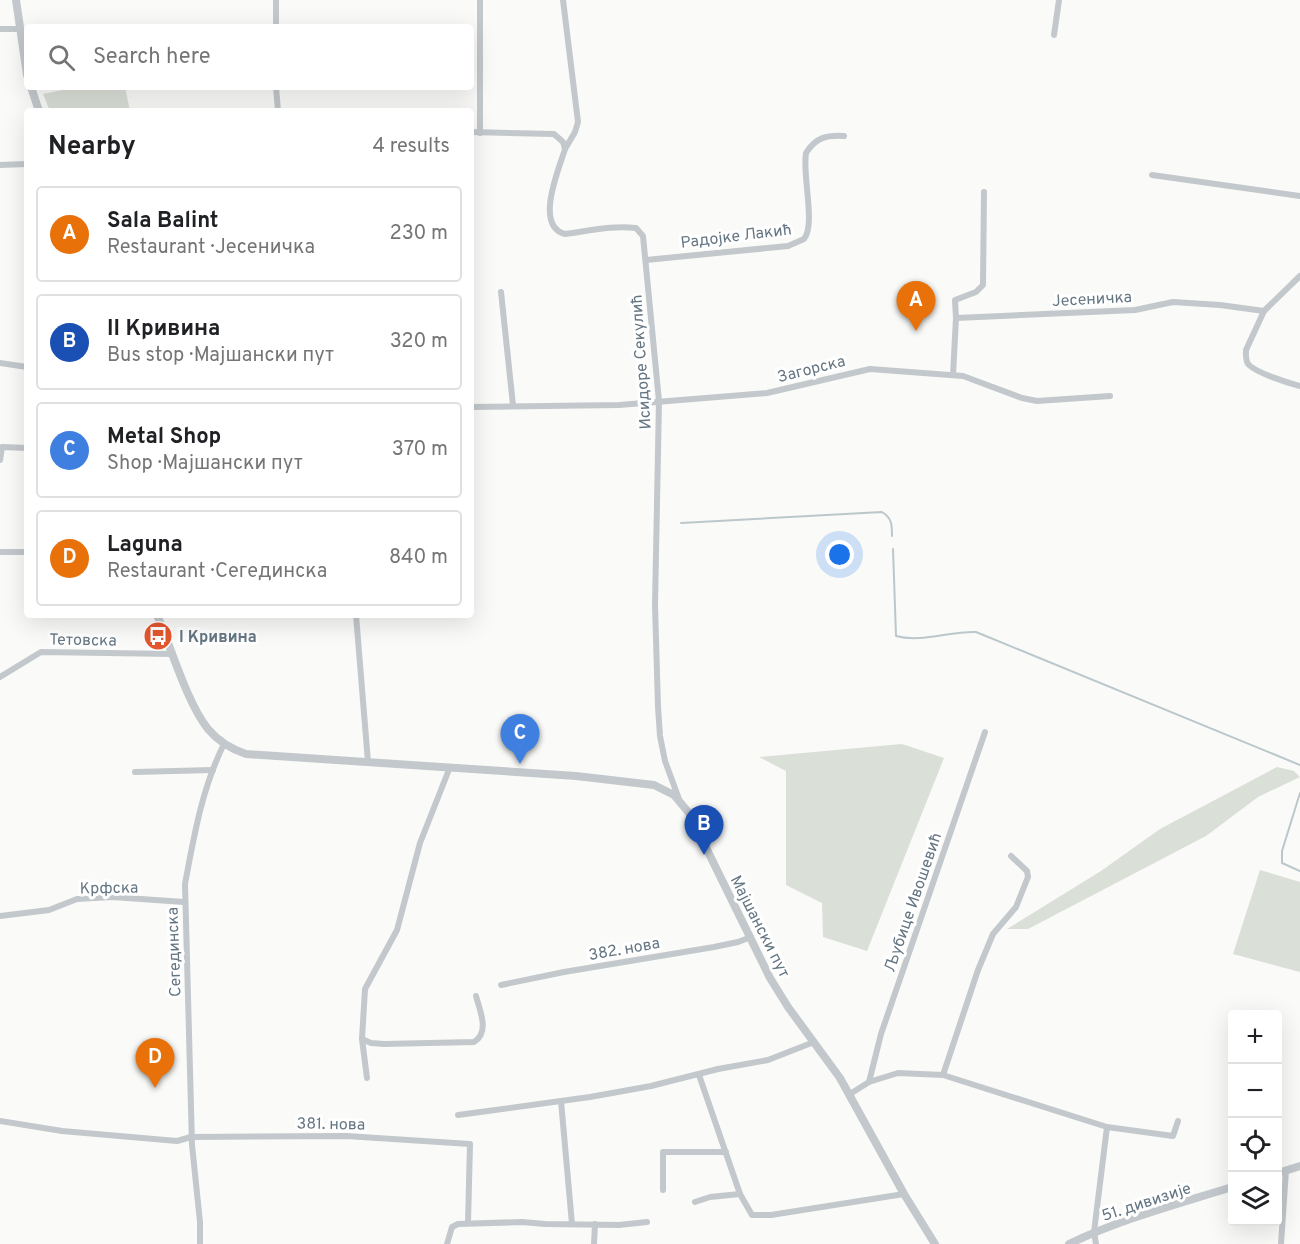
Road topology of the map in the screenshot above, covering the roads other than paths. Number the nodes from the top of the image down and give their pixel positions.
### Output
1 (16, 0) edge
2 (276, 0) edge
3 (480, 0) edge
4 (562, 0) edge
5 (1059, 0) edge
6 (276, 24) edge
7 (0, 29) edge
8 (21, 29) junction
9 (1054, 35) dead end
10 (24, 52) edge
11 (32, 90) edge
12 (276, 90) edge
13 (38, 108) edge
14 (278, 108) edge
15 (474, 132) edge
16 (480, 133) junction
17 (844, 136) dead end
18 (565, 149) junction
19 (24, 164) edge
20 (0, 165) edge
21 (1152, 175) dead end
22 (984, 192) dead end
23 (1300, 196) edge
24 (646, 260) junction
25 (1300, 276) edge
26 (501, 292) dead end
27 (1264, 311) junction
28 (956, 318) junction
29 (0, 363) edge
30 (24, 367) edge
31 (953, 375) junction
32 (1300, 386) edge
33 (1110, 396) dead end
34 (659, 401) junction
35 (513, 405) junction
36 (474, 406) edge
37 (24, 448) edge
38 (0, 460) edge
39 (0, 552) edge
40 (24, 552) edge
41 (158, 618) edge
42 (356, 618) edge
43 (173, 654) junction
44 (0, 677) edge
45 (985, 732) dead end
46 (224, 744) junction
47 (368, 762) junction
48 (450, 767) junction
49 (213, 770) junction
50 (135, 772) dead end
51 (679, 800) junction
52 (1011, 855) dead end
53 (184, 902) junction
54 (0, 916) edge
55 (750, 936) junction
56 (501, 985) dead end
57 (476, 996) dead end
58 (362, 1040) junction
59 (814, 1042) junction
60 (699, 1075) junction
61 (944, 1075) junction
62 (367, 1078) dead end
63 (869, 1082) junction
64 (850, 1094) junction
65 (561, 1101) junction
66 (458, 1115) dead end
67 (1178, 1120) dead end
68 (0, 1121) edge
69 (1107, 1127) junction
70 (192, 1137) junction
71 (726, 1152) junction
72 (1300, 1166) edge
73 (1282, 1171) edge
74 (1282, 1172) edge
75 (1228, 1189) edge
76 (663, 1190) dead end
77 (740, 1194) junction
78 (904, 1194) junction
79 (696, 1202) dead end
80 (646, 1221) dead end
81 (468, 1223) junction
82 (572, 1224) junction
83 (595, 1224) junction
84 (1094, 1232) junction
85 (200, 1244) edge
86 (447, 1244) edge
87 (594, 1244) edge
88 (935, 1244) edge
89 (1069, 1244) edge
90 (1096, 1244) edge
91 (1281, 1244) edge

1 - 8 street
2 - 6 street
3 - 16 street
4 - 18 street
5 - 9 street
7 - 8 street
8 - 10 street
11 - 13 street
12 - 14 street
15 - 16 street
16 - 18 street
17 - 24 street, Радојке Лакић
18 - 24 street, Исидоре Секулић
19 - 20 street
21 - 23 street
22 - 28 street
24 - 34 street, Исидоре Секулић
25 - 27 street
26 - 35 street
27 - 28 street, Јесеничка
27 - 32 street
28 - 31 street
29 - 30 street
31 - 33 street, Загорска
31 - 34 street, Загорска
34 - 35 street, Загорска
34 - 51 street, Исидоре Секулић
35 - 36 street, Загорска
37 - 38 street
39 - 40 street
41 - 43 street, Мајшански пут
42 - 47 street
43 - 44 street, Тетовска
43 - 46 street, Мајшански пут
45 - 63 street, Љубице Ивошевић
46 - 47 street, Мајшански пут
46 - 49 street, Сегединска
47 - 48 street, Мајшански пут
48 - 51 street, Мајшански пут
48 - 58 street
49 - 50 street
49 - 53 street, Сегединска
51 - 55 street, Мајшански пут
52 - 61 street
53 - 54 street, Крфска
53 - 70 street, Сегединска
55 - 56 street, 382. нова
55 - 59 street, Мајшански пут
57 - 58 street
58 - 62 street
59 - 60 street
59 - 64 street, Мајшански пут
60 - 65 street
60 - 71 street
61 - 63 street
61 - 69 street
63 - 64 street
64 - 78 street, Мајшански пут
65 - 66 street
65 - 82 street
67 - 69 street
68 - 70 street
69 - 84 street
70 - 81 street, 381. нова
70 - 85 street, Сегединска
71 - 76 street
71 - 77 street
72 - 73 street
74 - 91 street
75 - 84 street, 51. дивизије
77 - 78 street
77 - 79 street
78 - 88 street, Мајшански пут
80 - 83 street
81 - 82 street
81 - 86 street
82 - 83 street
83 - 87 street
84 - 89 street, 51. дивизије
84 - 90 street

